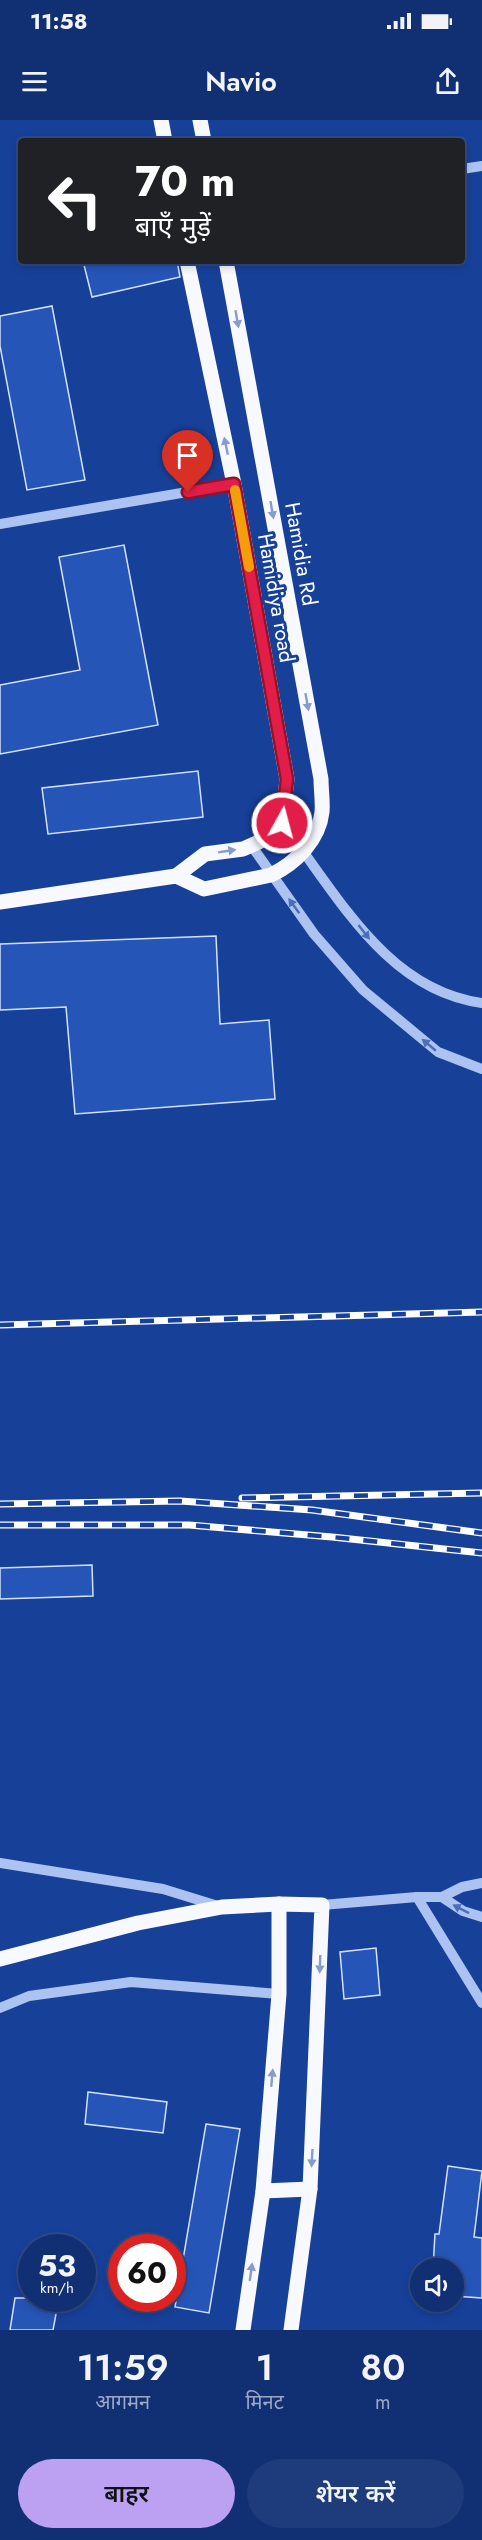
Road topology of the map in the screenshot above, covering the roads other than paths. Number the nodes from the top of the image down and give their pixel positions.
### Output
1 (161, 120) edge
2 (200, 120) edge
3 (164, 138) edge
4 (203, 138) edge
5 (482, 166) edge
6 (465, 169) edge
7 (188, 264) edge
8 (227, 264) edge
9 (234, 484) junction
10 (0, 524) edge
11 (282, 823) junction
12 (251, 845) junction
13 (304, 851) junction
14 (271, 874) junction
15 (176, 876) junction
16 (0, 902) edge
17 (482, 1003) edge
18 (482, 1069) edge
19 (0, 1863) edge
20 (482, 1883) edge
21 (417, 1897) junction
22 (442, 1897) junction
23 (279, 1904) junction
24 (322, 1905) junction
25 (222, 1907) junction
26 (482, 1917) edge
27 (0, 1959) edge
28 (279, 1994) junction
29 (482, 2003) edge
30 (0, 2008) edge
31 (310, 2189) junction
32 (263, 2191) junction
33 (243, 2330) edge
34 (291, 2330) edge

1 - 3 main road
2 - 4 main road
5 - 6 street
9 -> 7 main road, Hamidiya road
8 -> 13 main road, Hamidia Rd
9 - 10 street
9 - 11 main road, Hamidiya road
11 - 12 main road
11 - 13 street
12 - 14 street
15 -> 12 main road
13 - 14 main road
13 -> 17 street
14 - 15 main road
18 -> 14 street
15 - 16 main road
19 - 25 street
20 - 22 street
21 - 22 street
21 - 24 street
21 - 29 street
26 -> 22 street
23 - 24 main road
23 - 25 main road
23 - 28 main road
24 -> 31 main road
25 - 27 main road
28 - 30 street
32 -> 28 main road
31 - 32 main road
31 - 34 main road
33 -> 32 main road

